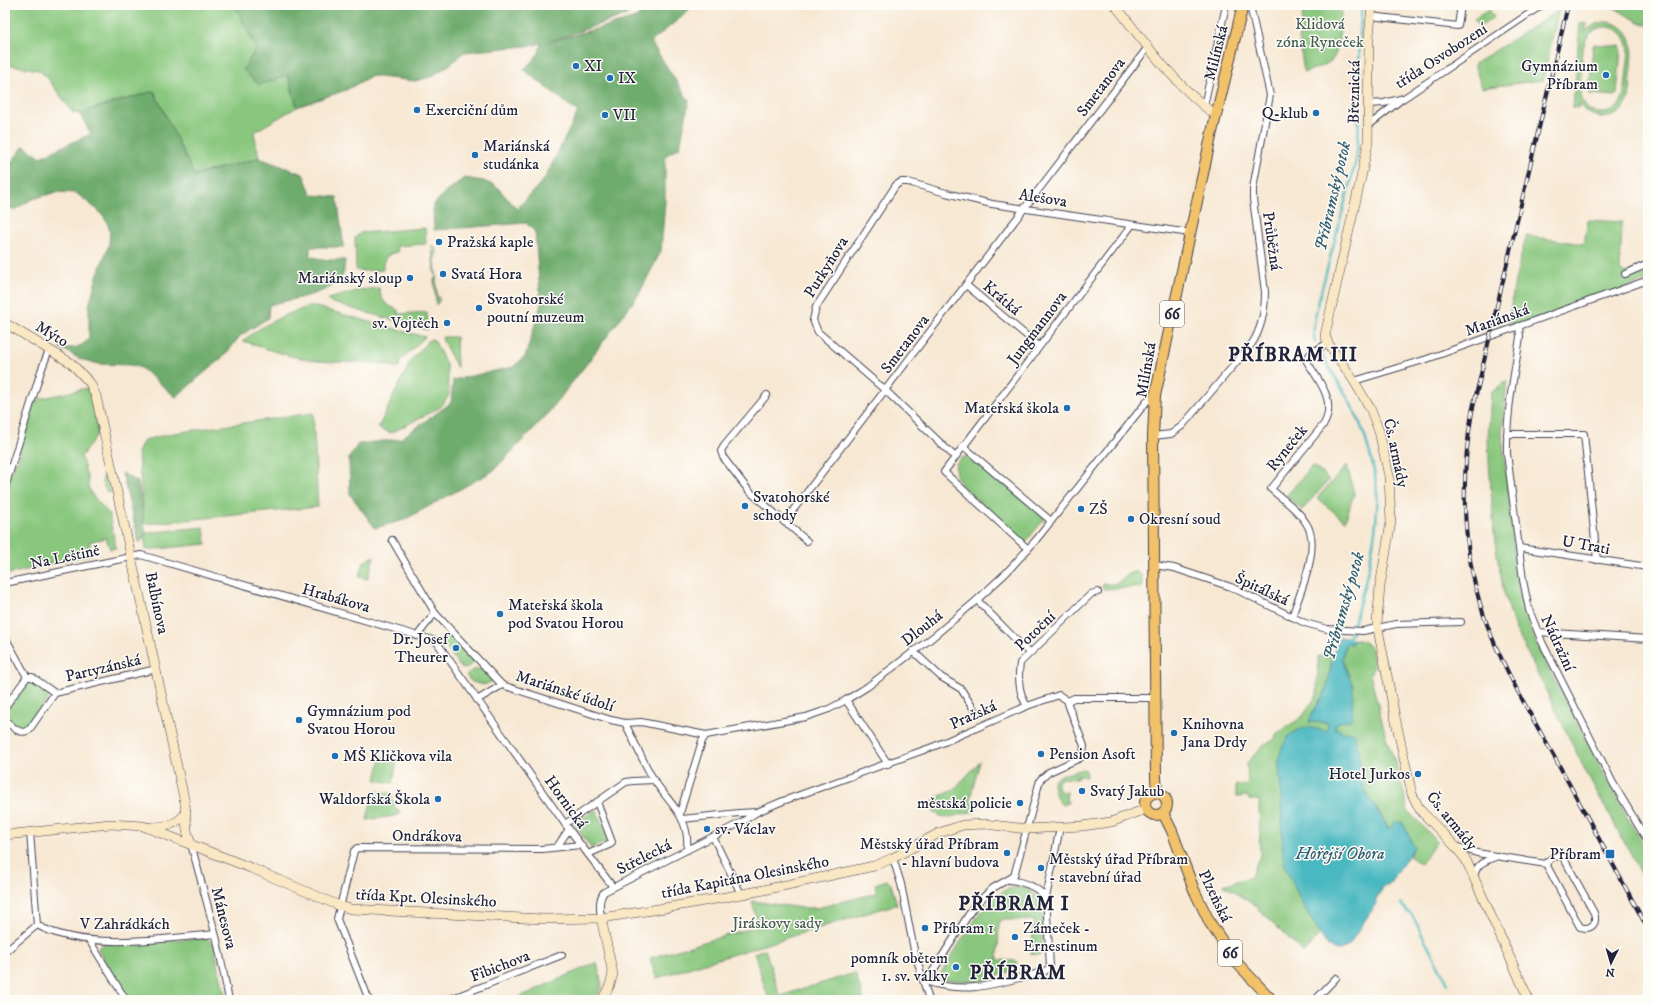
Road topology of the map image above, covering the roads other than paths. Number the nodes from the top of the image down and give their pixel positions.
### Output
1 (1115, 5) edge
2 (1226, 5) edge
3 (1242, 5) edge
4 (1372, 5) edge
5 (1461, 5) edge
6 (1542, 5) edge
7 (1370, 16) junction
8 (1148, 47) junction
9 (1404, 98) junction
10 (1369, 104) junction
11 (1204, 106) junction
12 (1216, 115) junction
13 (1368, 126) junction
14 (896, 184) joint
15 (1025, 208) junction
16 (1132, 225) junction
17 (1190, 233) junction
18 (1648, 264) edge
19 (1625, 274) dead end
20 (1648, 280) edge
21 (966, 285) junction
22 (5, 323) edge
23 (1519, 326) junction
24 (1328, 343) junction
25 (1039, 346) junction
26 (49, 350) junction
27 (82, 372) joint
28 (1354, 381) junction
29 (886, 391) junction
30 (767, 395) dead end
31 (1155, 396) junction
32 (1507, 434) junction
33 (1153, 436) junction
34 (963, 446) junction
35 (955, 457) junction
36 (5, 487) edge
37 (1051, 521) junction
38 (784, 522) junction
39 (392, 540) dead end
40 (807, 542) dead end
41 (1519, 548) junction
42 (1028, 549) junction
43 (131, 556) junction
44 (1597, 560) junction
45 (1154, 565) junction
46 (1648, 567) edge
47 (5, 583) edge
48 (1098, 592) dead end
49 (977, 600) junction
50 (435, 613) junction
51 (1292, 617) junction
52 (1461, 622) dead end
53 (1377, 628) junction
54 (1538, 632) junction
55 (417, 636) junction
56 (5, 637) edge
57 (1648, 640) edge
58 (913, 651) junction
59 (1029, 653) junction
60 (156, 669) junction
61 (27, 677) junction
62 (502, 685) junction
63 (55, 693) junction
64 (1155, 698) junction
65 (477, 700) junction
66 (846, 700) junction
67 (1068, 701) junction
68 (1026, 704) junction
69 (5, 707) edge
70 (976, 711) dead end
71 (5, 720) edge
72 (625, 723) junction
73 (706, 735) junction
74 (886, 762) junction
75 (654, 780) junction
76 (1157, 792) junction
77 (597, 802) junction
78 (1146, 809) junction
79 (186, 812) junction
80 (757, 812) junction
81 (1163, 813) junction
82 (681, 816) junction
83 (565, 824) junction
84 (143, 826) junction
85 (1060, 827) junction
86 (570, 830) junction
87 (30, 832) junction
88 (1026, 832) junction
89 (5, 834) edge
90 (713, 837) junction
91 (1648, 842) edge
92 (191, 844) junction
93 (581, 845) junction
94 (1454, 845) junction
95 (557, 847) junction
96 (687, 850) junction
97 (588, 854) junction
98 (1497, 856) junction
99 (893, 858) junction
100 (1546, 864) junction
101 (1474, 879) junction
102 (1010, 880) junction
103 (613, 887) junction
104 (741, 894) junction
105 (1046, 898) junction
106 (340, 906) junction
107 (601, 918) junction
108 (37, 925) junction
109 (215, 934) junction
110 (89, 940) junction
111 (5, 952) edge
112 (562, 956) dead end
113 (1336, 978) dead end
114 (924, 981) junction
115 (603, 998) edge
116 (126, 1000) edge
117 (229, 1000) edge
118 (369, 1000) edge
119 (448, 1000) edge
120 (929, 1000) edge
121 (1272, 1000) edge
122 (1315, 1000) edge
123 (1529, 1000) edge

1 - 8 main road
2 - 11 street
3 - 12 main road, Milínská / 66
3 - 33 street, Průběžná
4 - 7 main road, Březnická
5 - 7 street
6 - 9 street, třída Osvobození
7 - 10 main road, Březnická
8 - 11 main road
8 - 15 street, Smetanova
9 - 10 street, třída Osvobození
9 - 13 street
10 - 13 main road, Březnická
11 - 12 main road
12 - 17 main road, Milínská / 66
13 - 24 main road, Březnická
14 - 15 street, Alešova
14 - 29 street, Purkyňova
15 - 16 street, Alešova
15 - 21 street, Smetanova
16 - 17 street, Alešova
16 - 25 street, Jungmannova
17 - 31 main road, Milínská / 66
18 - 19 street
20 - 23 street, Mariánská
21 - 25 street, Krátká
21 - 29 street, Smetanova
22 - 26 main road, Mýto
23 - 28 street, Mariánská
23 - 32 street, Nádražní
24 - 28 main road, Čs. armády
24 - 51 street, Ryneček
25 - 34 street, Jungmannova
26 - 27 main road, Mýto
26 - 36 street
27 - 43 main road, Balbínova
28 - 53 main road, Čs. armády
29 - 35 street, Purkyňova
29 - 38 street, Smetanova
30 - 38 street
31 - 33 main road, Milínská / 66
31 - 37 street, Dlouhá
32 - 41 street, Nádražní
32 - 44 street
33 - 45 main road, Milínská / 66
34 - 35 street, Jungmannova
34 - 37 street
35 - 42 street, Jungmannova
37 - 42 street, Dlouhá
38 - 40 street
39 - 50 street, Mariánské údolí
41 - 44 street, U Trati
41 - 54 street, Nádražní
42 - 49 street, Dlouhá
43 - 47 street, Na Leštině
43 - 55 street, Hrabákova
43 - 60 main road, Balbínova
44 - 46 street, U Trati
45 - 51 street, Špitálská
45 - 64 main road, Milínská / 66
48 - 59 street, Potoční
49 - 58 street, Dlouhá
49 - 59 street
50 - 55 street
50 - 62 street, Mariánské údolí
51 - 53 street, Špitálská
52 - 53 street
53 - 94 main road, Čs. armády
54 - 57 street
54 - 91 street, Nádražní
55 - 65 street, Hrabákova
56 - 61 street
58 - 66 street, Dlouhá
58 - 70 street
59 - 68 street, Potoční
60 - 63 street, Partyzánská
60 - 79 main road, Balbínova
61 - 63 street
61 - 69 street
62 - 65 street
62 - 72 street, Mariánské údolí
63 - 71 street
64 - 67 street
64 - 76 main road, 66
65 - 83 street, Hornická
66 - 73 street, Dlouhá
66 - 74 street
67 - 68 street, Pražská
67 - 88 street
68 - 74 street, Pražská
72 - 73 street
72 - 75 street, Mariánské údolí
73 - 82 street
74 - 80 street, Pražská
75 - 77 street
75 - 82 street, Mariánské údolí
76 - 78 main road
76 - 81 main road
77 - 83 street
77 - 97 street
78 - 81 main road
78 - 85 main road, třída Kapitána Olesinského
79 - 84 main road
79 - 92 main road, Balbínova
80 - 82 street
80 - 90 street, Střelecká
81 - 121 main road, Plzeňská / 66
82 - 96 street
83 - 86 street, Hornická
84 - 87 main road
84 - 92 main road, třída Kpt. Olesinského
85 - 88 main road, třída Kapitána Olesinského
85 - 105 street
86 - 93 street, Hornická
86 - 95 street
87 - 89 main road
87 - 108 street
88 - 99 main road, třída Kapitána Olesinského
88 - 102 street
90 - 96 street, Střelecká
90 - 104 street
92 - 106 main road, třída Kpt. Olesinského
92 - 109 street, Mánesova
93 - 95 street, Ondrákova
93 - 97 street, Hornická
94 - 98 street
94 - 101 main road, Čs. armády
95 - 106 street, Ondrákova
96 - 103 street, Střelecká
97 - 103 street, Hornická
98 - 100 street
98 - 101 street
99 - 104 main road, třída Kapitána Olesinského
99 - 114 street
100 - 100 street
101 - 123 main road, Čs. armády
102 - 105 street
102 - 114 street
103 - 107 street
104 - 107 main road, třída Kapitána Olesinského
105 - 114 street
106 - 107 main road, třída Kpt. Olesinského
106 - 118 street
107 - 115 main road
108 - 110 street, V Zahrádkách
108 - 111 street
109 - 110 street, V Zahrádkách
109 - 117 street, Mánesova
110 - 116 street
112 - 119 street, Fibichova
113 - 122 street
114 - 120 street

